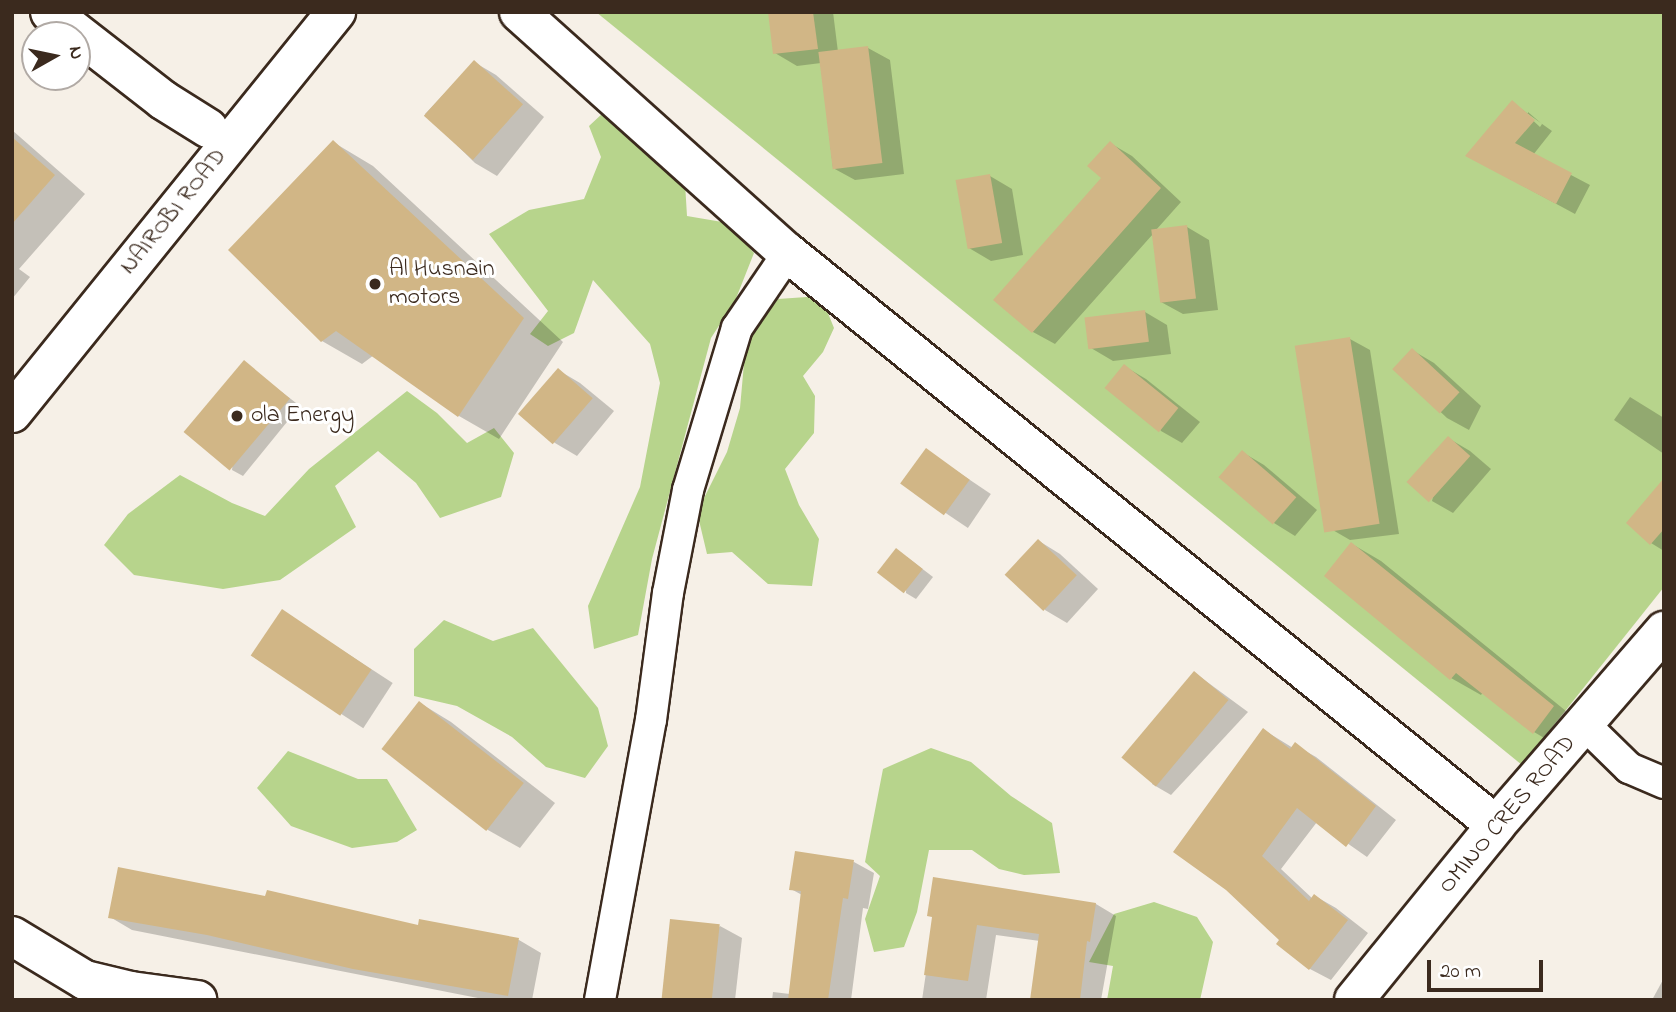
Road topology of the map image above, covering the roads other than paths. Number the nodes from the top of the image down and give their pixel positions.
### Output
1 (50, 12) edge
2 (311, 12) edge
3 (336, 12) edge
4 (519, 12) edge
5 (208, 128) junction
6 (788, 253) junction
7 (12, 377) edge
8 (12, 413) edge
9 (1664, 631) edge
10 (1584, 724) junction
11 (1664, 783) edge
12 (1496, 825) junction
13 (12, 936) edge
14 (197, 1000) edge
15 (600, 1000) edge
16 (1354, 1000) edge

1 - 5 main road
2 - 5 main road, NAIROBI ROAD
3 - 8 main road, NAIROBI ROAD
4 - 6 main road
5 - 7 main road, NAIROBI ROAD
6 - 12 main road
6 - 15 street
9 - 10 main road, OMINO CRES ROAD
10 - 11 street
10 - 12 main road, OMINO CRES ROAD
12 - 16 main road, OMINO CRES ROAD
13 - 14 main road

